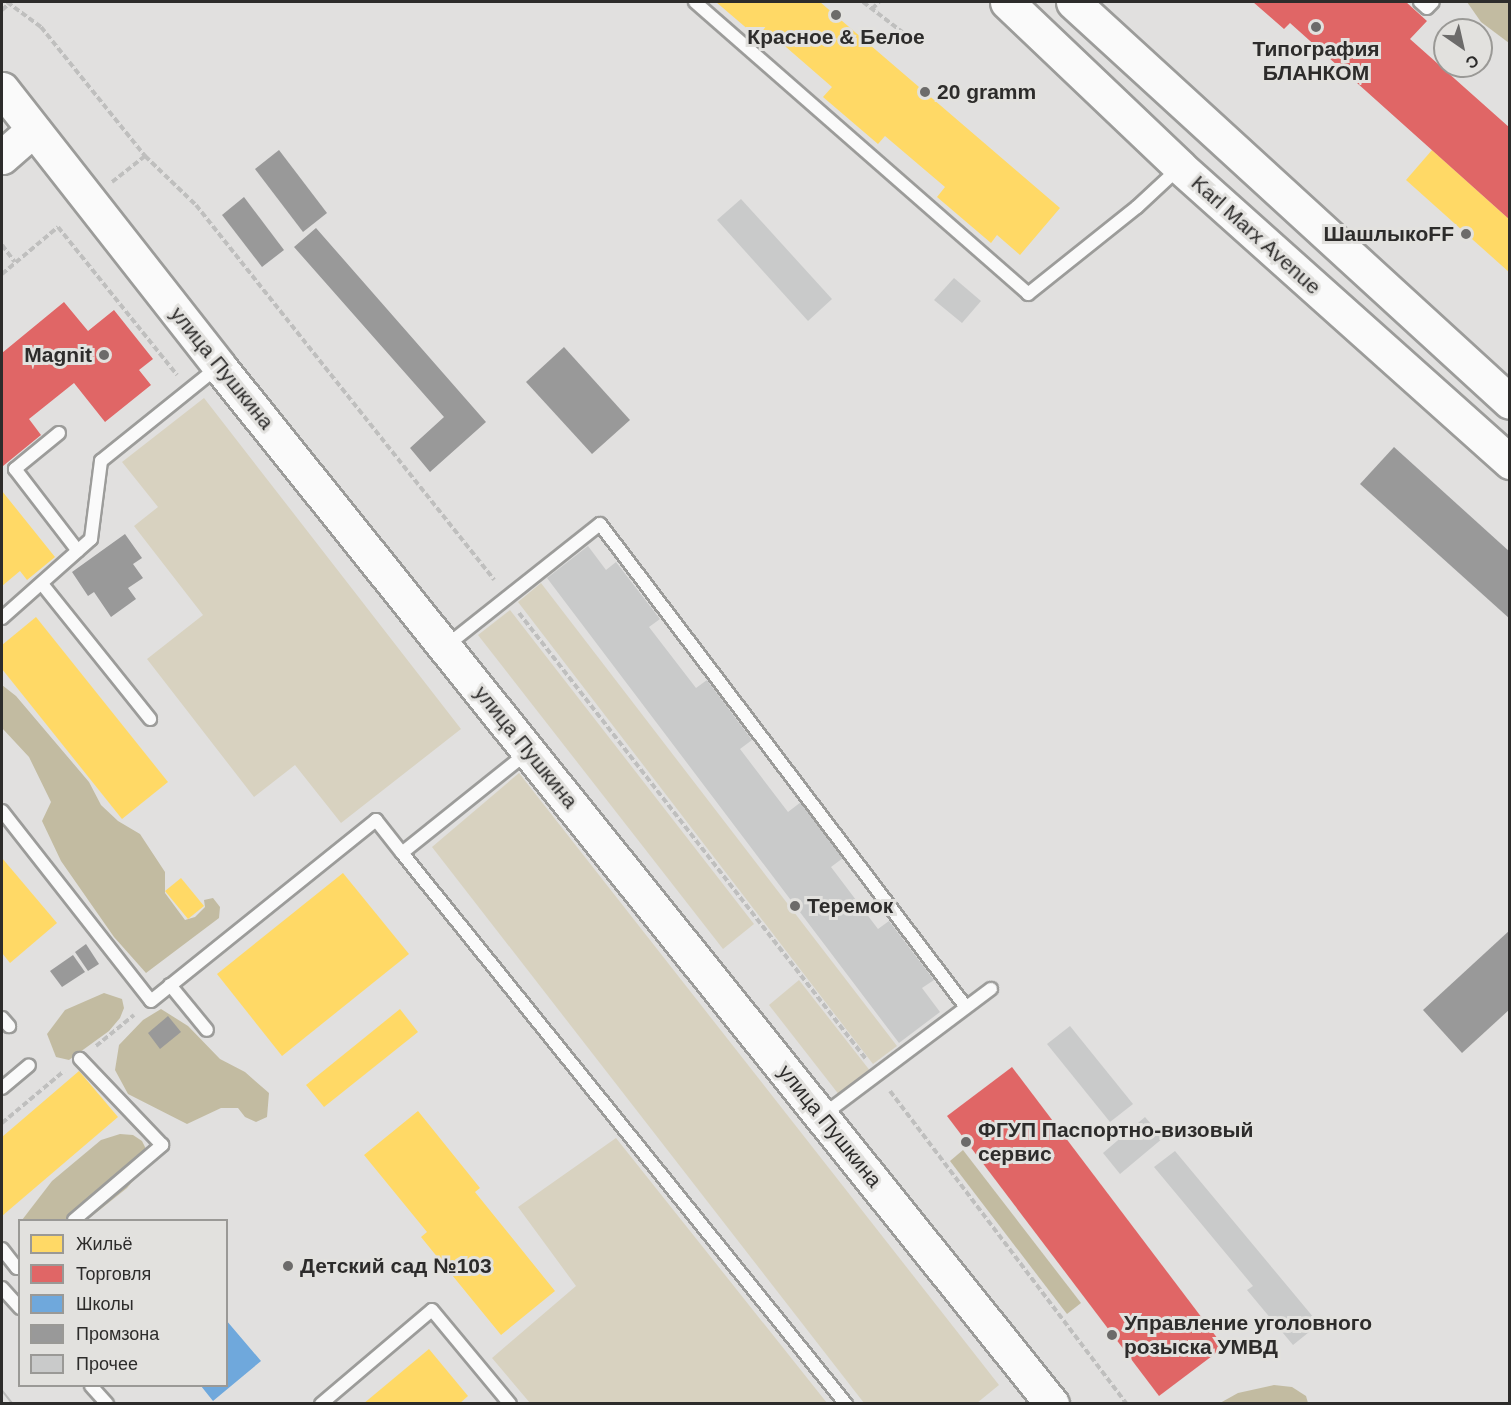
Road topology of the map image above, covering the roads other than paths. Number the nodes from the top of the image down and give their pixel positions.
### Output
1 (695, 2) edge
2 (1007, 2) edge
3 (1420, 2) edge
4 (1433, 2) edge
5 (1082, 4) edge
6 (1050, 42) junction
7 (2, 89) edge
8 (33, 130) junction
9 (2, 157) edge
10 (1180, 167) junction
11 (219, 366) junction
12 (1509, 402) edge
13 (59, 433) dead end
14 (1509, 462) edge
15 (78, 551) junction
16 (42, 584) junction
17 (2, 618) edge
18 (445, 647) junction
19 (150, 719) dead end
20 (529, 751) junction
21 (2, 811) edge
22 (402, 853) junction
23 (170, 985) junction
24 (990, 989) dead end
25 (966, 1007) junction
26 (207, 1030) dead end
27 (80, 1059) road end
28 (29, 1065) dead end
29 (2, 1088) edge
30 (822, 1116) junction
31 (76, 1219) edge
32 (2, 1249) edge
33 (18, 1268) edge
34 (2, 1288) edge
35 (18, 1306) edge
36 (92, 1387) edge
37 (107, 1404) edge
38 (321, 1404) edge
39 (510, 1404) edge
40 (846, 1404) edge
41 (1052, 1404) edge

1 - 10 lane
2 - 6 street, Karl Marx Avenue
3 - 4 lane
5 - 6 street
5 - 12 street
6 - 10 street, Karl Marx Avenue
7 - 8 street, улица Пушкина
8 - 9 street
8 - 11 street, улица Пушкина
10 - 14 street, Karl Marx Avenue
11 - 15 lane
11 - 18 street, улица Пушкина
13 - 15 lane
15 - 16 lane
16 - 17 lane
16 - 19 lane
18 - 20 street, улица Пушкина
18 - 25 lane
20 - 22 lane
20 - 30 street, улица Пушкина
21 - 23 lane
22 - 23 lane
22 - 40 lane
23 - 26 lane
24 - 25 lane
25 - 30 lane
27 - 31 lane
28 - 29 lane
30 - 41 street, улица Пушкина
32 - 33 lane
34 - 35 lane
36 - 37 lane
38 - 39 lane

